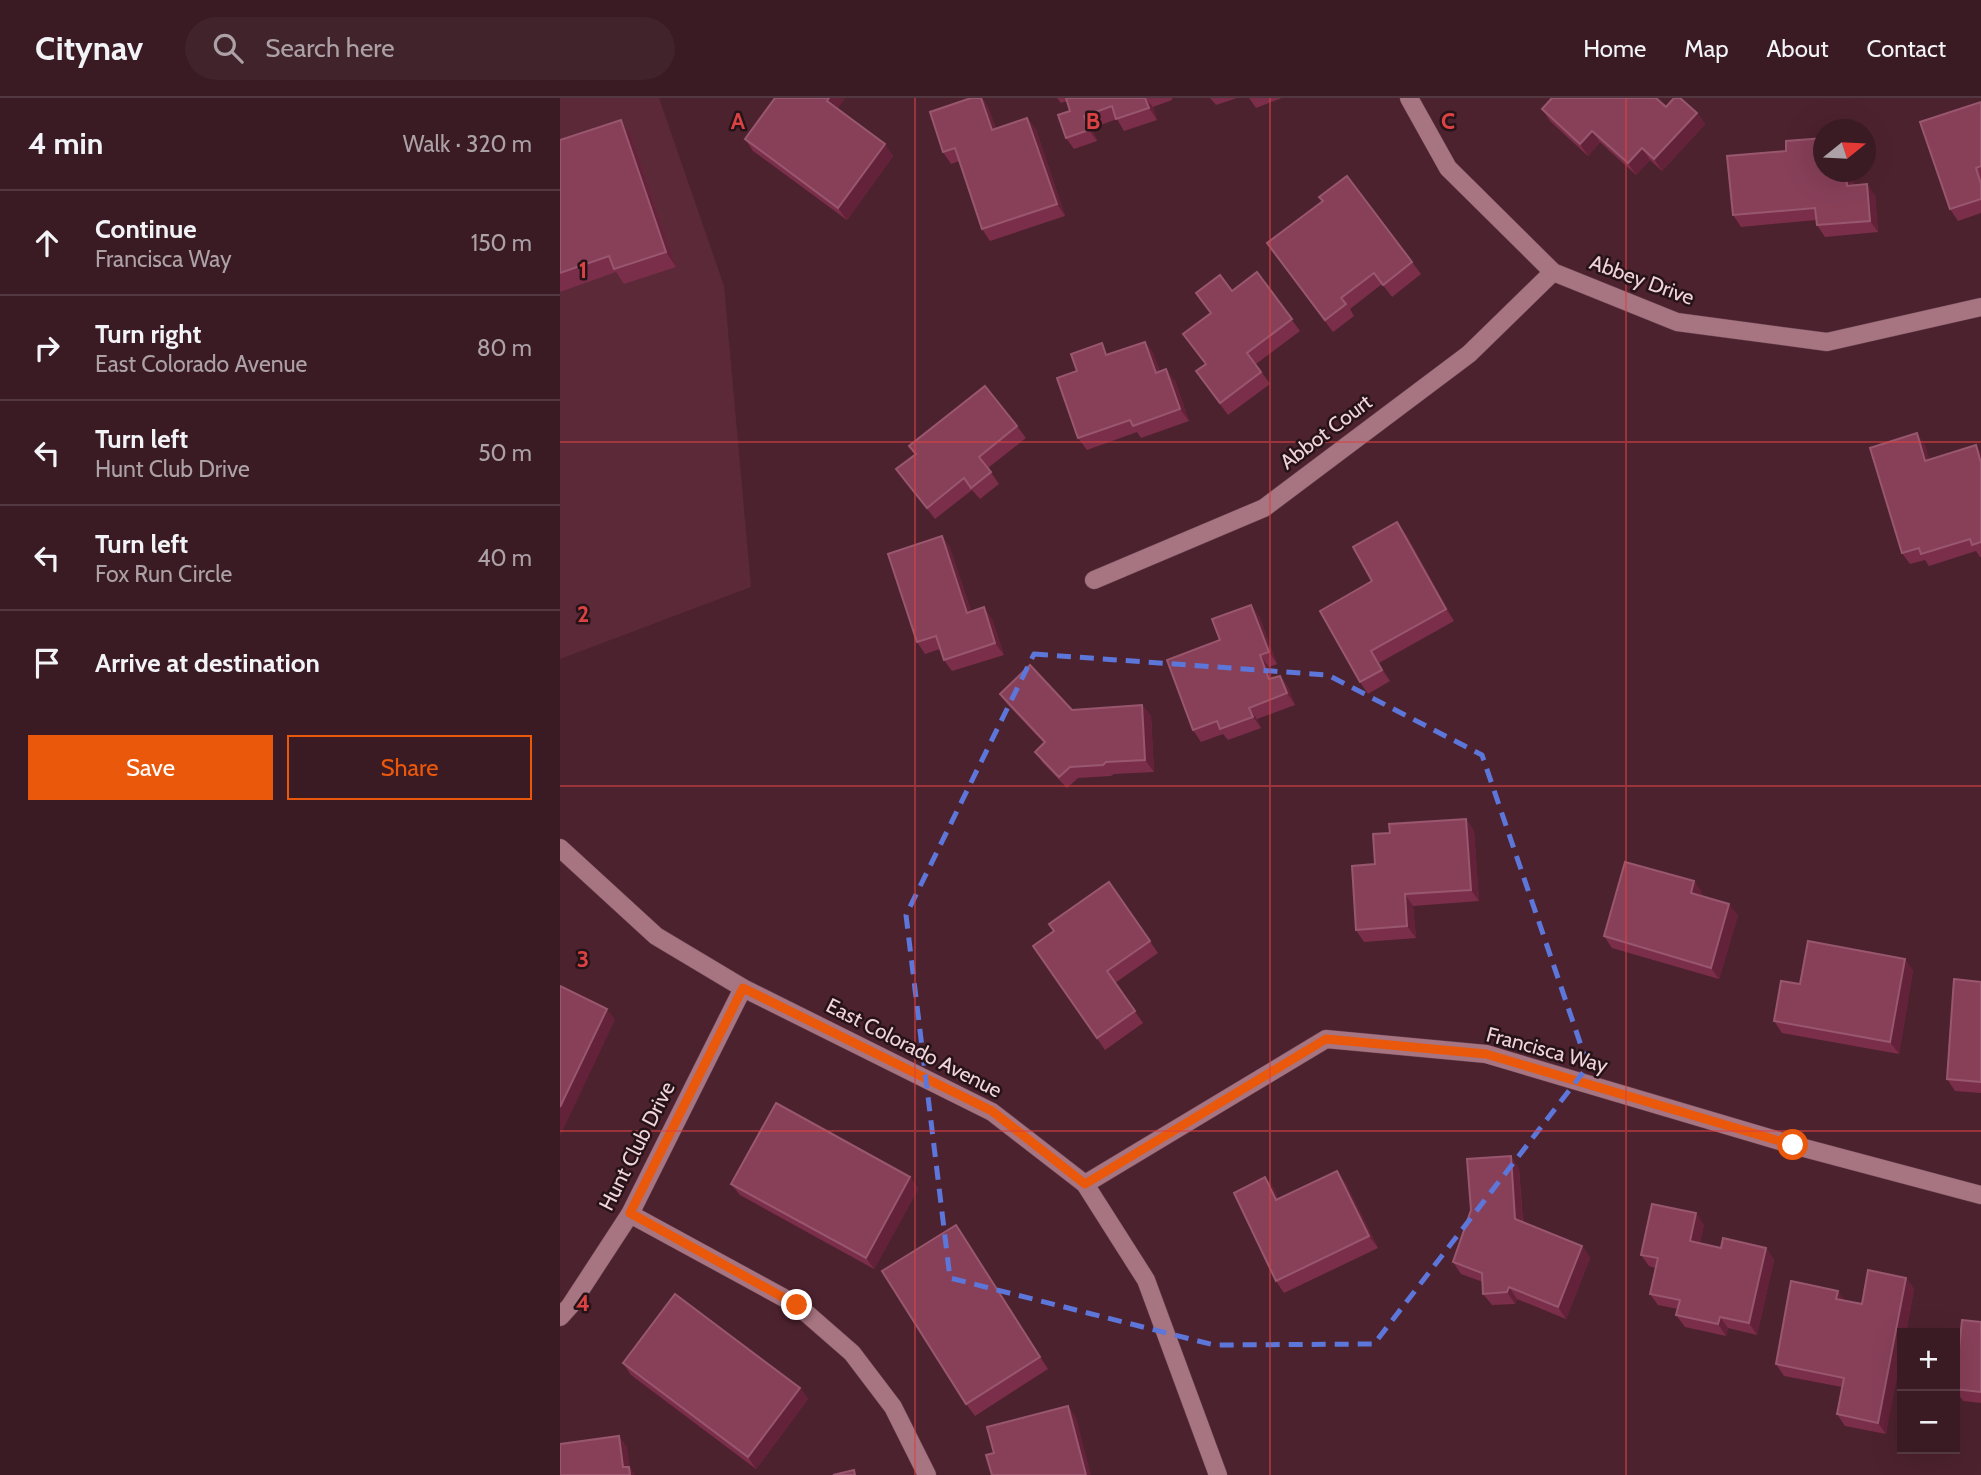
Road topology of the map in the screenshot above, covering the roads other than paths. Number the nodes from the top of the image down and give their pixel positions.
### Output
1 (1409, 98) edge
2 (1553, 272) junction
3 (1981, 307) edge
4 (1094, 580) dead end
5 (560, 848) edge
6 (743, 988) junction
7 (1085, 1184) junction
8 (1981, 1195) edge
9 (630, 1213) junction
10 (560, 1317) edge
11 (927, 1475) edge
12 (1218, 1475) edge

1 - 2 street, Abbey Drive
2 - 3 street, Abbey Drive
2 - 4 street, Abbot Court
5 - 6 street, East Colorado Avenue
6 - 7 street, East Colorado Avenue
6 - 9 street, Hunt Club Drive
7 - 8 street, Francisca Way
7 - 12 street, East Colorado Avenue
9 - 10 street, Hunt Club Drive
9 - 11 street

